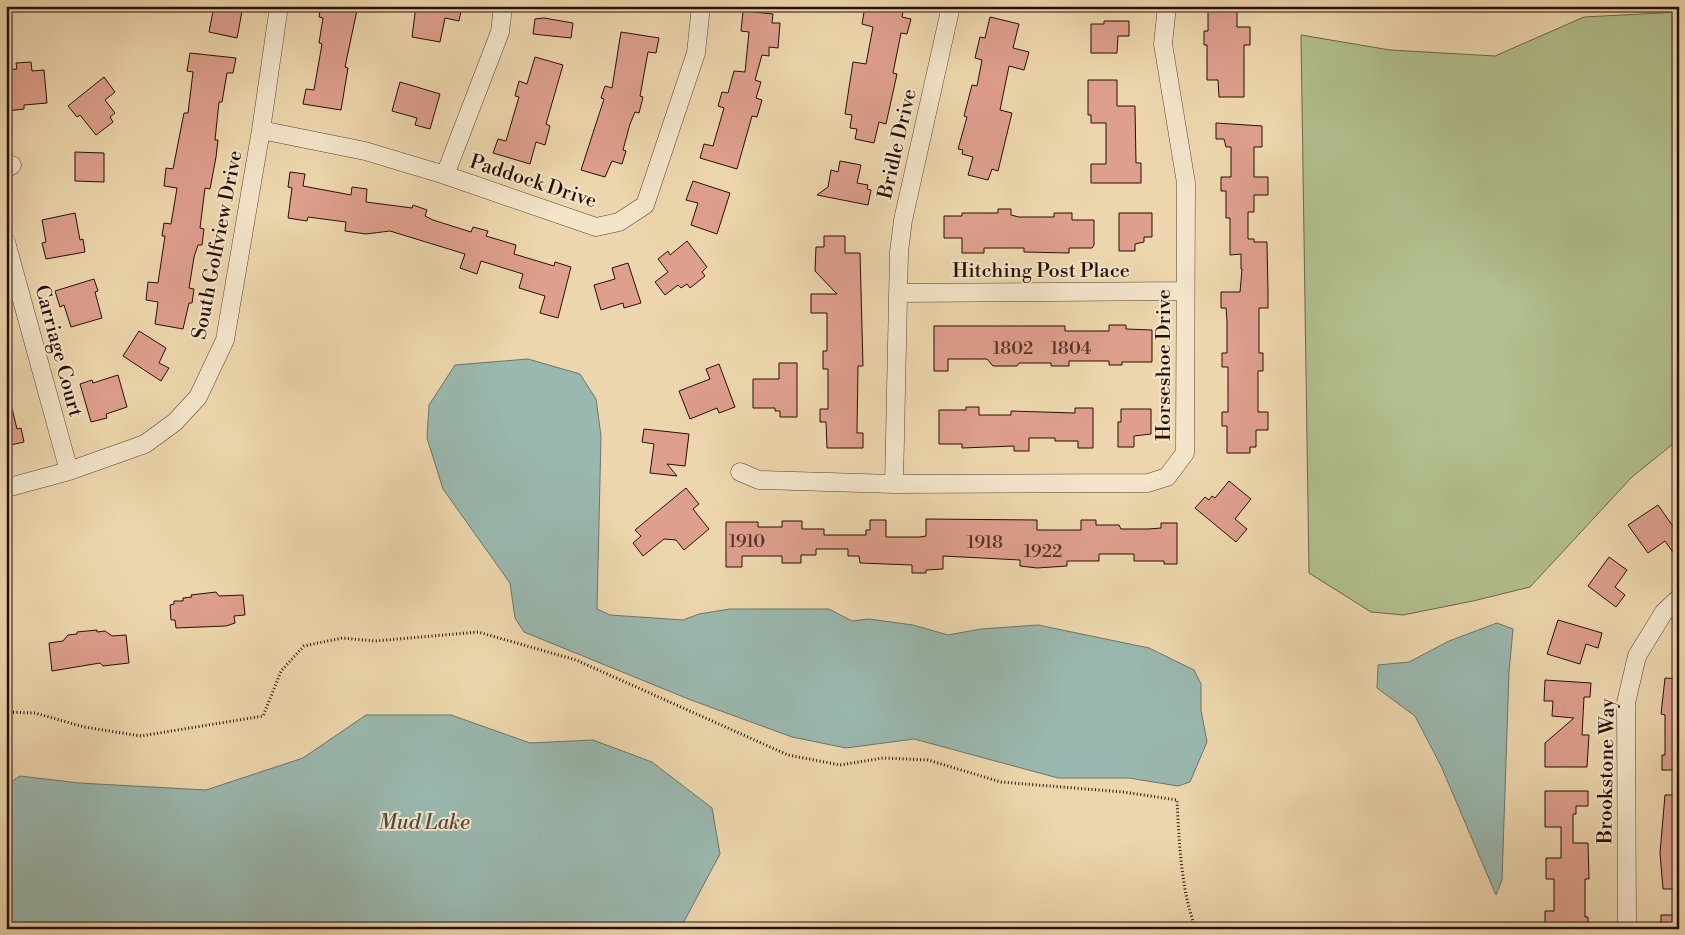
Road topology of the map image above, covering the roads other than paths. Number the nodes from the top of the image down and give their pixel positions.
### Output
1 (278, 6) edge
2 (503, 6) edge
3 (701, 6) edge
4 (951, 6) edge
5 (1166, 6) edge
6 (262, 130) junction
7 (445, 175) junction
8 (6, 242) edge
9 (1185, 291) junction
10 (898, 293) junction
11 (69, 470) junction
12 (740, 472) dead end
13 (894, 484) junction
14 (6, 488) edge
15 (1679, 598) edge
16 (1627, 929) edge

1 - 6 street, South Golfview Drive
2 - 7 street
3 - 7 street, Paddock Drive
4 - 10 street, Bridle Drive
5 - 9 street, Horseshoe Drive
6 - 7 street, Paddock Drive
6 - 11 street, South Golfview Drive
8 - 11 street, Carriage Court
9 - 10 street, Hitching Post Place
9 - 13 street, Horseshoe Drive
10 - 13 street
11 - 14 street, South Golfview Drive
12 - 13 street, Horseshoe Drive
15 - 16 street, Brookstone Way

